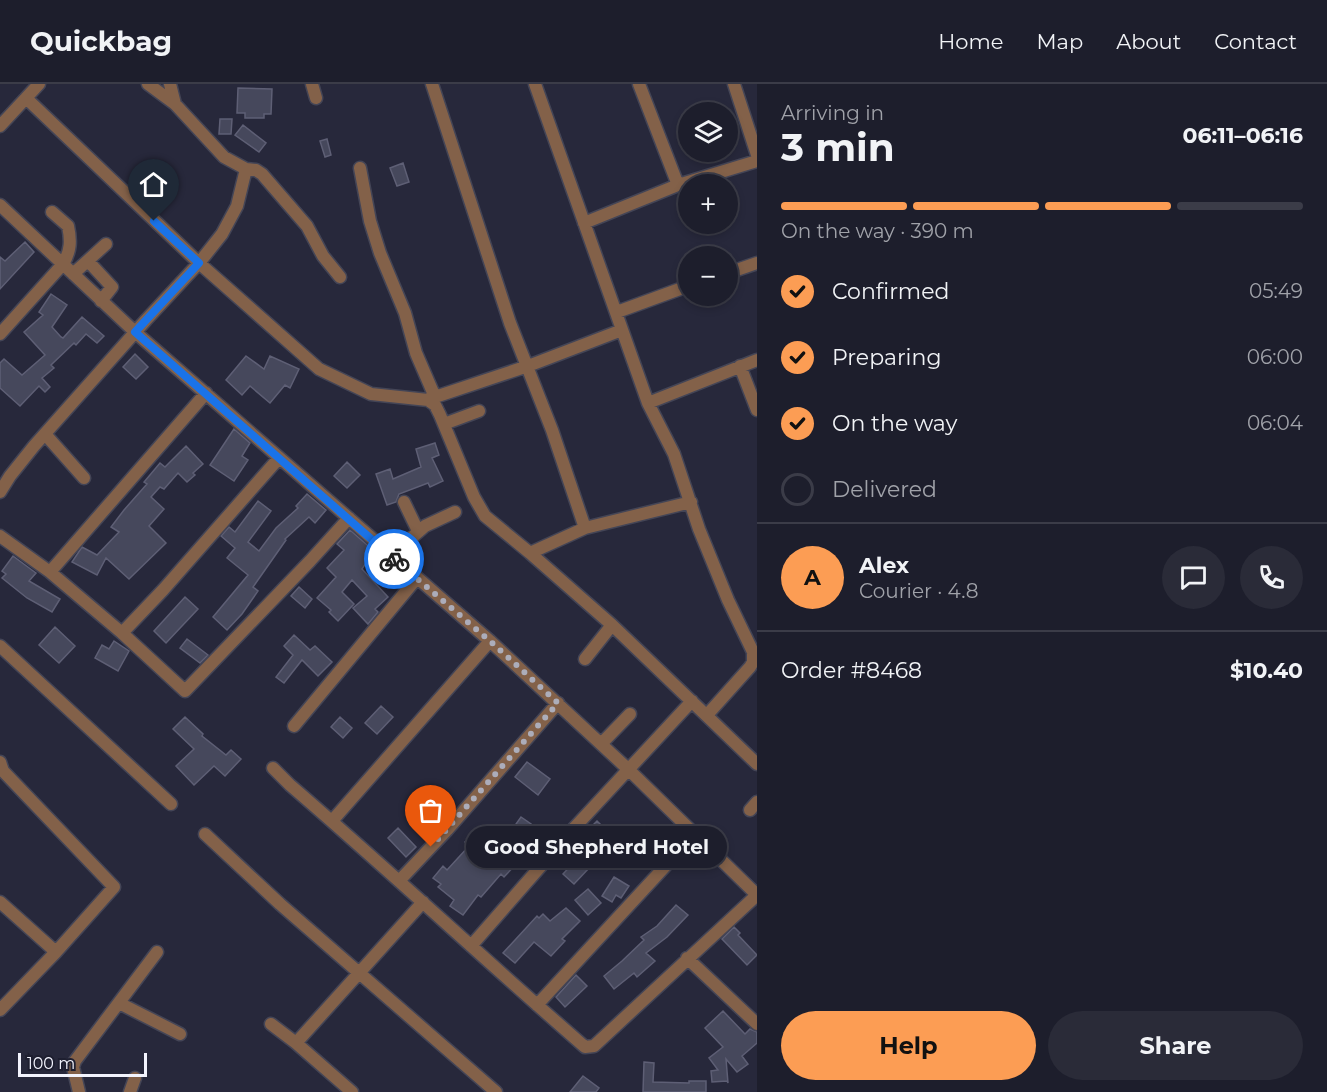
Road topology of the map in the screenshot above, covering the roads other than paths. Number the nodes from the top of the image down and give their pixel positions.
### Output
1 (39, 84) edge
2 (147, 84) edge
3 (170, 84) edge
4 (312, 84) edge
5 (432, 84) edge
6 (535, 84) edge
7 (639, 84) edge
8 (734, 84) edge
9 (26, 98) junction
10 (316, 98) dead end
11 (175, 104) junction
12 (0, 126) edge
13 (757, 155) edge
14 (757, 161) edge
15 (360, 168) dead end
16 (246, 169) junction
17 (714, 174) edge
18 (678, 185) joint
19 (0, 205) edge
20 (52, 212) dead end
21 (584, 223) junction
22 (106, 244) dead end
23 (88, 261) junction
24 (199, 263) junction
25 (757, 263) edge
26 (63, 264) junction
27 (738, 270) edge
28 (73, 274) junction
29 (339, 276) dead end
30 (678, 290) edge
31 (101, 301) junction
32 (617, 312) junction
33 (622, 330) junction
34 (135, 332) junction
35 (0, 334) edge
36 (757, 360) edge
37 (528, 366) junction
38 (740, 366) junction
39 (206, 393) junction
40 (431, 399) junction
41 (648, 403) junction
42 (757, 410) edge
43 (479, 411) dead end
44 (444, 424) junction
45 (45, 434) junction
46 (279, 458) junction
47 (84, 478) dead end
48 (0, 492) edge
49 (404, 502) dead end
50 (691, 502) junction
51 (455, 512) dead end
52 (349, 518) junction
53 (585, 528) junction
54 (418, 531) junction
55 (0, 536) edge
56 (530, 553) junction
57 (391, 556) junction
58 (50, 572) junction
59 (417, 578) junction
60 (612, 625) junction
61 (122, 633) junction
62 (490, 641) junction
63 (0, 646) edge
64 (755, 652) edge
65 (585, 659) dead end
66 (692, 701) junction
67 (558, 703) junction
68 (630, 714) dead end
69 (707, 715) junction
70 (294, 726) dead end
71 (601, 744) junction
72 (0, 762) edge
73 (757, 764) edge
74 (273, 768) dead end
75 (629, 770) junction
76 (171, 804) dead end
77 (332, 821) junction
78 (205, 834) dead end
79 (694, 834) junction
80 (399, 881) junction
81 (757, 895) edge
82 (0, 902) edge
83 (423, 902) junction
84 (471, 946) junction
85 (56, 952) junction
86 (157, 952) dead end
87 (687, 958) junction
88 (358, 973) junction
89 (119, 1003) junction
90 (537, 1005) junction
91 (0, 1010) edge
92 (272, 1024) dead end
93 (757, 1024) edge
94 (180, 1034) dead end
95 (296, 1043) junction
96 (135, 1078) dead end
97 (78, 1092) edge
98 (130, 1092) edge
99 (352, 1092) edge
100 (496, 1092) edge

1 - 9 street
2 - 11 street
3 - 11 street
4 - 10 street
5 - 37 street
6 - 21 street
7 - 18 street
8 - 13 street
9 - 12 street
9 - 24 street
11 - 16 street
14 - 17 street
15 - 40 street
16 - 24 street
16 - 29 street
18 - 21 street
19 - 26 street
20 - 26 street
21 - 32 street
22 - 23 street
23 - 28 street
23 - 31 street
24 - 34 street
24 - 40 street
25 - 27 street
26 - 28 street
26 - 35 street
28 - 31 street
30 - 32 street
31 - 34 street
32 - 33 street
33 - 37 street
33 - 41 street
34 - 39 street
34 - 45 street
36 - 38 street
37 - 40 street
37 - 53 street
38 - 41 street
38 - 42 street
39 - 46 street
39 - 58 street
40 - 44 street
41 - 50 street
43 - 44 street
44 - 56 street
45 - 47 street
45 - 48 street
46 - 52 street
46 - 61 street
49 - 54 street
50 - 53 street
50 - 64 street
51 - 54 street
52 - 57 street
52 - 61 street
53 - 56 street
54 - 57 street
55 - 58 street
56 - 60 street
57 - 59 street
58 - 61 street
59 - 62 street
59 - 70 street
60 - 65 street
60 - 66 street
62 - 67 street
62 - 77 street
63 - 76 street
64 - 69 street
66 - 69 street
66 - 75 street
67 - 71 street
67 - 80 street
68 - 71 street
69 - 73 street
71 - 75 street
72 - 85 street
74 - 77 street
75 - 79 street
75 - 84 street
77 - 80 street
78 - 88 street
79 - 81 street
79 - 90 street
80 - 83 street
81 - 87 street
82 - 85 street
83 - 84 street
83 - 88 street
84 - 90 street
85 - 91 street
86 - 89 street
87 - 90 street
87 - 93 street
88 - 95 street
88 - 100 street
89 - 94 street
89 - 97 street
92 - 95 street
95 - 99 street
96 - 98 street

